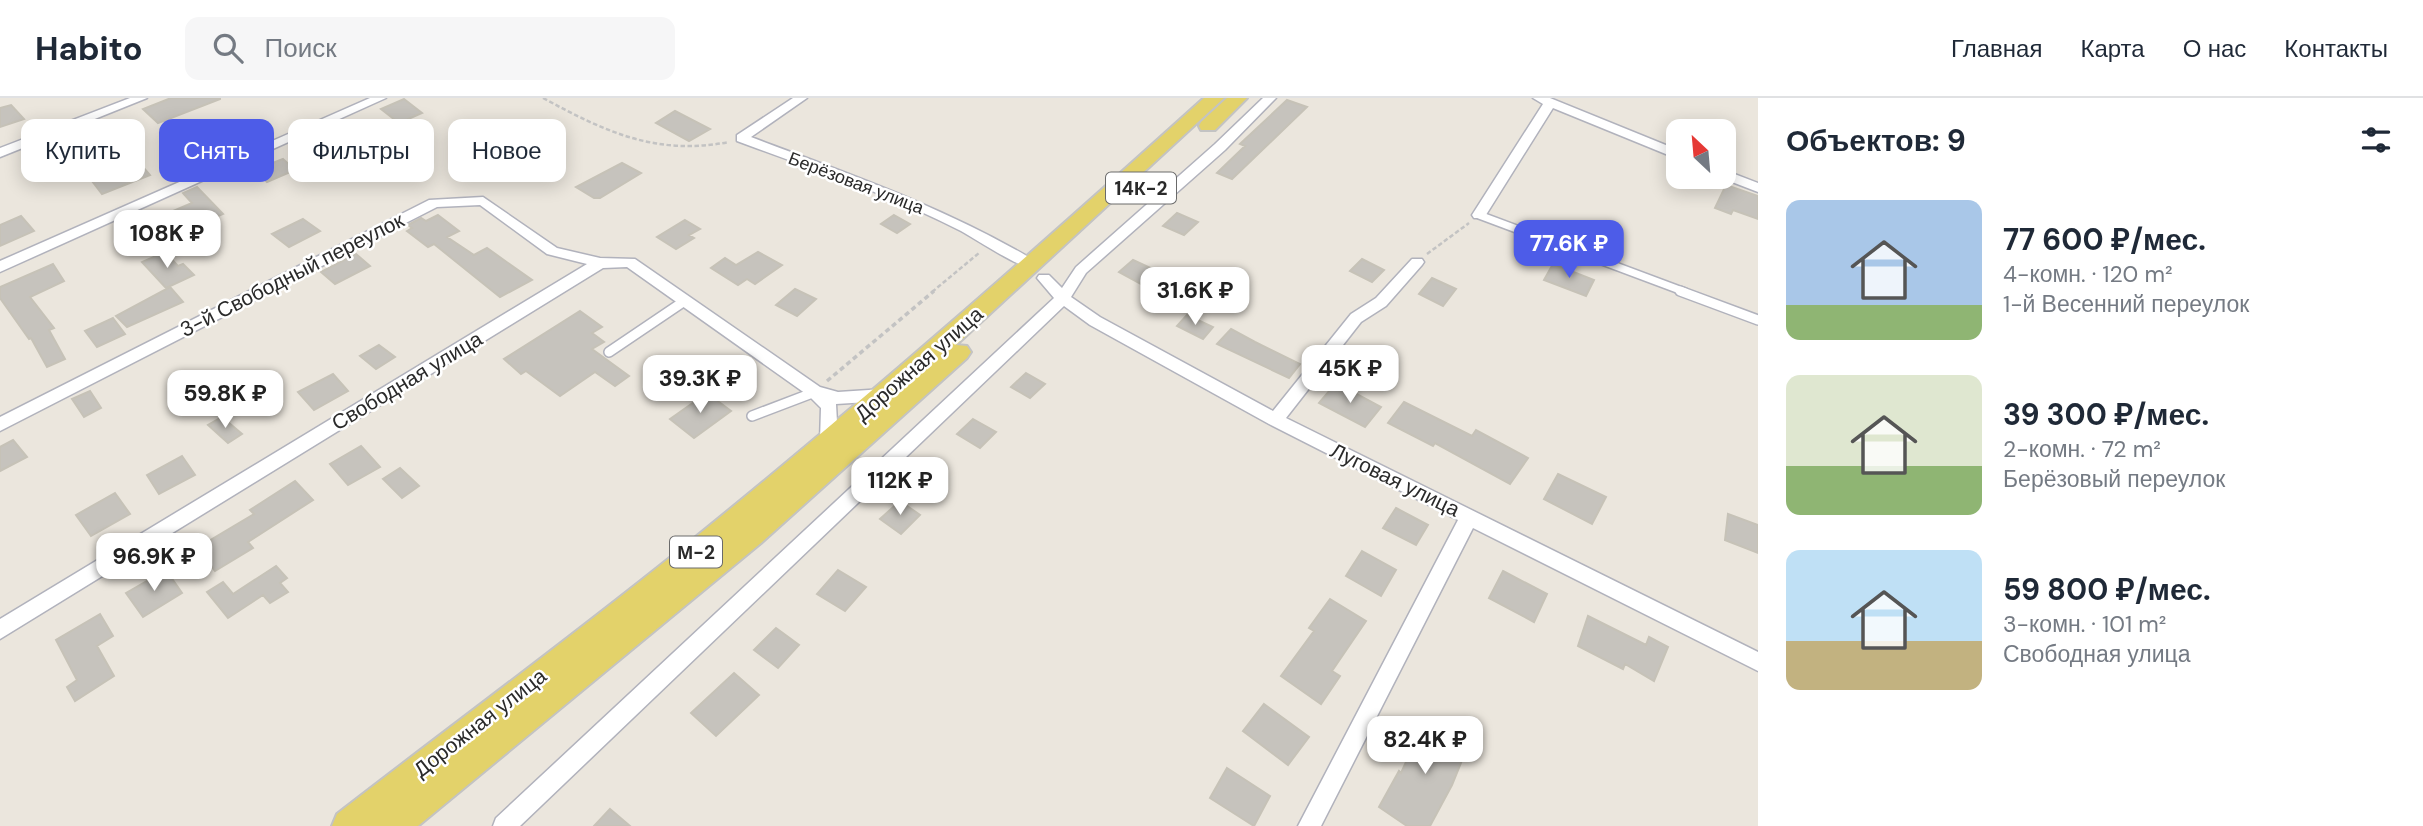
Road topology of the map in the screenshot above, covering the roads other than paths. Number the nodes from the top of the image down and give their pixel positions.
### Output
1 (141, 98) edge
2 (380, 98) edge
3 (801, 98) edge
4 (1215, 98) edge
5 (1238, 98) edge
6 (1270, 98) edge
7 (1545, 101) edge
8 (1666, 150) edge
9 (0, 153) edge
10 (1736, 179) edge
11 (1758, 188) edge
12 (1479, 215) joint
13 (1417, 262) road end
14 (600, 263) junction
15 (0, 267) edge
16 (1046, 280) junction
17 (683, 302) junction
18 (1758, 320) edge
19 (609, 352) dead end
20 (815, 391) junction
21 (884, 395) junction
22 (752, 416) dead end
23 (1275, 420) junction
24 (0, 425) edge
25 (829, 441) junction
26 (1469, 517) junction
27 (0, 630) edge
28 (1758, 662) edge
29 (349, 826) edge
30 (391, 826) edge
31 (504, 826) edge
32 (1310, 826) edge

1 - 9 street
2 - 15 street
3 - 16 street, Берёзовая улица
4 - 16 main road, Дорожная улица / 14К-2
5 - 16 main road, Дорожная улица / 14К-2
6 - 16 street, Дорожная улица
7 - 8 street
7 - 12 street
10 - 11 street
12 - 18 lane
13 - 23 street
14 - 17 street
14 - 24 street, 3-й Свободный переулок
14 - 27 street, Свободная улица
16 - 21 main road, Дорожная улица / М-2
16 - 23 street, Луговая улица
16 - 30 main road, Дорожная улица / М-2
16 - 31 street, Дорожная улица
17 - 19 lane
17 - 20 street
20 - 21 street
20 - 22 lane
20 - 25 street
21 - 25 main road, Дорожная улица / М-2
23 - 26 street, Луговая улица
25 - 29 main road, Дорожная улица / М-2
26 - 28 street, Луговая улица
26 - 32 street

